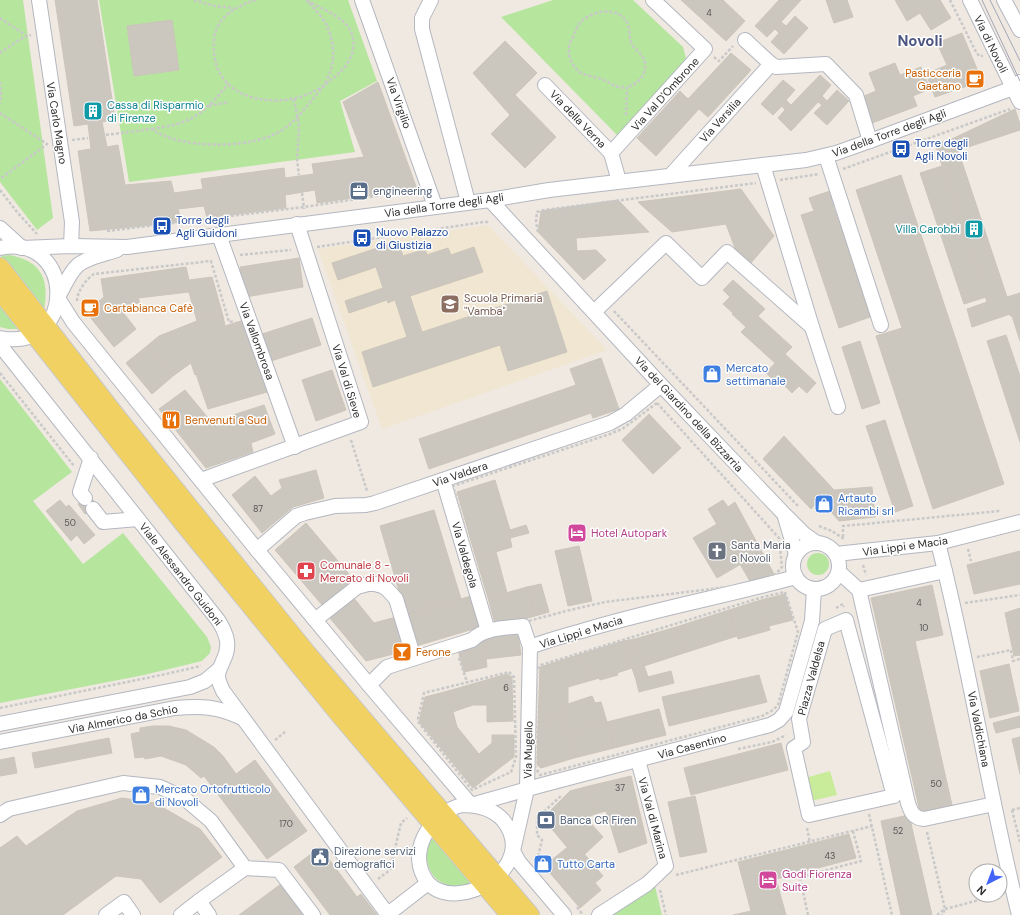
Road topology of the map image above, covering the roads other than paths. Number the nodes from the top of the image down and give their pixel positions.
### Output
1 (39, 0) edge
2 (362, 0) edge
3 (431, 0) edge
4 (652, 0) edge
5 (970, 0) edge
6 (1004, 0) edge
7 (1018, 21) edge
8 (745, 40) road end
9 (772, 64) junction
10 (545, 85) dead end
11 (1018, 86) edge
12 (1018, 104) edge
13 (870, 141) junction
14 (612, 153) junction
15 (826, 156) junction
16 (763, 165) junction
17 (670, 176) junction
18 (619, 181) junction
19 (490, 200) junction
20 (468, 202) junction
21 (436, 206) junction
22 (302, 224) junction
23 (0, 228) edge
24 (219, 235) junction
25 (71, 246) junction
26 (127, 247) junction
27 (0, 248) edge
28 (22, 248) junction
29 (0, 267) edge
30 (0, 291) edge
31 (58, 298) junction
32 (594, 312) junction
33 (881, 325) dead end
34 (812, 327) junction
35 (40, 329) junction
36 (0, 338) edge
37 (0, 344) edge
38 (661, 385) junction
39 (838, 407) dead end
40 (294, 447) junction
41 (91, 458) junction
42 (201, 480) junction
43 (443, 480) junction
44 (784, 515) junction
45 (138, 519) junction
46 (1020, 522) edge
47 (817, 543) junction
48 (938, 543) junction
49 (257, 550) junction
50 (796, 554) junction
51 (836, 554) junction
52 (945, 570) junction
53 (839, 572) junction
54 (796, 577) junction
55 (814, 589) junction
56 (859, 590) junction
57 (315, 620) junction
58 (488, 631) junction
59 (530, 647) junction
60 (414, 658) junction
61 (218, 670) junction
62 (369, 685) junction
63 (244, 719) junction
64 (0, 724) edge
65 (0, 742) edge
66 (638, 760) junction
67 (523, 790) junction
68 (894, 796) joint
69 (994, 804) junction
70 (471, 805) junction
71 (3, 811) edge
72 (438, 819) junction
73 (513, 852) junction
74 (245, 868) junction
75 (493, 882) junction
76 (428, 883) junction
77 (200, 901) junction
78 (388, 914) edge
79 (106, 915) edge
80 (133, 915) edge
81 (181, 915) edge
82 (209, 915) edge
83 (313, 915) edge
84 (510, 915) edge
85 (530, 915) edge
86 (564, 915) edge
87 (599, 915) edge
88 (1018, 915) edge

1 - 25 street, Via Carlo Magno
2 - 21 street, Via Virgilio
3 - 20 street
4 - 14 street, Via Val D'Ombrone
5 - 11 street, Via di Novoli
6 - 7 street
8 - 9 street
9 - 13 street
9 - 17 street, Via Versilia
10 - 14 street, Via della Verna
11 - 12 street, Via di Novoli
11 - 13 street, Via della Torre degli Agli
13 - 15 street, Via della Torre degli Agli
14 - 18 street
15 - 16 street, Via della Torre degli Agli
15 - 33 street
16 - 17 street, Via della Torre degli Agli
16 - 34 street
17 - 18 street, Via della Torre degli Agli
18 - 19 street, Via della Torre degli Agli
19 - 20 street, Via della Torre degli Agli
19 - 32 street, Via del Giardino della Bizzarria
20 - 21 street, Via della Torre degli Agli
21 - 22 street, Via della Torre degli Agli
22 - 24 street, Via della Torre degli Agli
22 - 40 street, Via Val di Sieve
23 - 28 street
24 - 26 street, Via della Torre degli Agli
24 - 40 street, Via Vallombrosa
25 - 26 street, Via della Torre degli Agli
25 - 28 street, Via della Torre degli Agli
26 - 31 street, Via della Torre degli Agli
27 - 28 street
28 - 31 street
29 - 35 main road
30 - 35 main road
31 - 35 street
31 - 42 street
32 - 34 street
32 - 38 street, Via del Giardino della Bizzarria
34 - 39 street
35 - 36 street
35 - 72 main road
37 - 41 street, Viale Alessandro Guidoni
38 - 43 street, Via Valdera
38 - 44 street, Via del Giardino della Bizzarria
40 - 42 street, Via Val di Sieve
41 - 45 street, Viale Alessandro Guidoni
41 - 45 street
42 - 49 street
43 - 49 street, Via Valdera
43 - 58 street, Via Valdegola
44 - 47 street, Via del Giardino della Bizzarria
44 - 50 street, Via del Giardino della Bizzarria
45 - 61 street, Viale Alessandro Guidoni
46 - 48 street, Via Lippi e Macia
47 - 50 street
47 - 51 street
48 - 51 street, Via Lippi e Macia
48 - 52 street, Via Valdichiana
49 - 57 street
50 - 54 street
51 - 53 street
52 - 56 street
52 - 69 street, Via Valdichiana
53 - 55 street
53 - 56 street
54 - 55 street
54 - 59 street, Via Lippi e Macia
55 - 66 street, Via Casentino
56 - 69 street
57 - 60 street
57 - 62 street
58 - 59 street, Via Lippi e Macia
58 - 60 street, Via Lippi e Macia
59 - 67 street, Via Mugello
60 - 62 street, Via Lippi e Macia
61 - 63 street
61 - 64 street, Via Almerico da Schio
62 - 70 street
63 - 65 street, Via Almerico da Schio
63 - 78 street
66 - 67 street, Via Casentino
66 - 87 street, Via Val di Marina
67 - 70 street, Via Casentino
67 - 73 street, Via Mugello
68 - 68 street, Piazza Valdelsa
69 - 88 street, Via Valdichiana
70 - 72 street
70 - 73 street
71 - 74 street
72 - 75 main road
72 - 76 street
73 - 75 street
73 - 86 street
74 - 77 street
74 - 83 street
75 - 76 street
75 - 84 main road
75 - 85 main road
76 - 78 street
77 - 81 street
77 - 82 street
79 - 80 street

